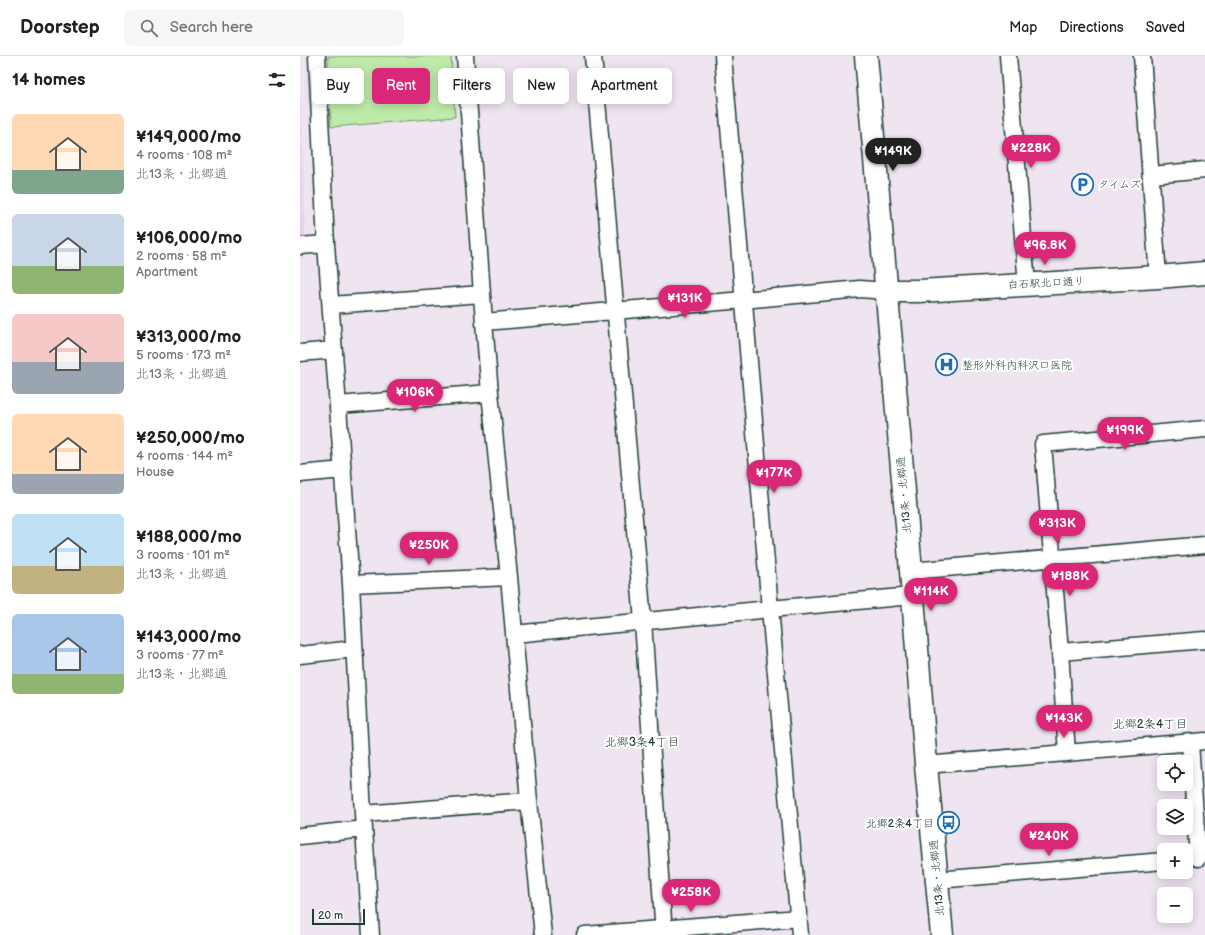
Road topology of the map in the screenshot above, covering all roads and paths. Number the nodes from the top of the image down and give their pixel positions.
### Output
1 (317, 56) edge
2 (465, 56) edge
3 (593, 56) edge
4 (722, 56) edge
5 (866, 56) edge
6 (1008, 56) edge
7 (1142, 56) edge
8 (1205, 170) edge
9 (1151, 174) junction
10 (326, 244) junction
11 (300, 246) edge
12 (1205, 273) edge
13 (1158, 277) junction
14 (1027, 284) junction
15 (886, 291) junction
16 (482, 294) junction
17 (743, 300) junction
18 (331, 305) junction
19 (616, 311) junction
20 (484, 322) junction
21 (334, 350) junction
22 (300, 353) edge
23 (490, 393) junction
24 (338, 405) junction
25 (1205, 429) edge
26 (343, 470) junction
27 (300, 474) edge
28 (1205, 545) edge
29 (1052, 559) junction
30 (911, 571) junction
31 (509, 576) junction
32 (351, 584) junction
33 (912, 596) junction
34 (770, 608) junction
35 (643, 621) junction
36 (514, 634) junction
37 (1205, 640) edge
38 (354, 650) junction
39 (1060, 652) junction
40 (300, 655) edge
41 (1198, 742) edge
42 (1067, 753) junction
43 (926, 765) junction
44 (529, 801) junction
45 (363, 822) junction
46 (300, 836) edge
47 (1196, 858) edge
48 (1157, 862) edge
49 (937, 880) junction
50 (799, 918) junction
51 (664, 932) edge
52 (371, 935) edge
53 (543, 935) edge
54 (585, 935) edge
55 (800, 935) edge
56 (942, 935) edge

1 - 10 street
2 - 16 street
3 - 19 street
4 - 17 street
5 - 15 main road, 北13条・北郷通
6 - 14 street
7 - 9 street
8 - 9 street
9 - 13 street
10 - 11 street
10 - 18 street
12 - 13 main road, 白石駅北口通り
13 - 14 main road, 白石駅北口通り
14 - 15 main road, 白石駅北口通り
15 - 17 street
15 - 30 main road, 北13条・北郷通
16 - 18 street
16 - 20 street
17 - 19 street
17 - 34 street
18 - 21 street
19 - 20 street
19 - 35 street
20 - 23 street
21 - 22 street
21 - 24 street
23 - 24 street
23 - 31 street
24 - 26 street
25 - 29 street
26 - 27 street
26 - 32 street
28 - 29 street
29 - 30 street
29 - 39 street
30 - 33 main road, 北13条・北郷通
31 - 32 street
31 - 36 street
32 - 38 street
33 - 34 street
33 - 43 main road, 北13条・北郷通
34 - 35 street
34 - 50 street
35 - 36 street
35 - 51 street
36 - 44 street
37 - 39 street
38 - 40 street
38 - 45 street
39 - 42 street
41 - 42 street
41 - 47 street
42 - 43 street
43 - 49 main road, 北13条・北郷通
44 - 45 street
44 - 53 street
45 - 46 street
45 - 52 street
48 - 49 street
49 - 56 main road, 北13条・北郷通
50 - 51 street
50 - 55 street
51 - 54 street

